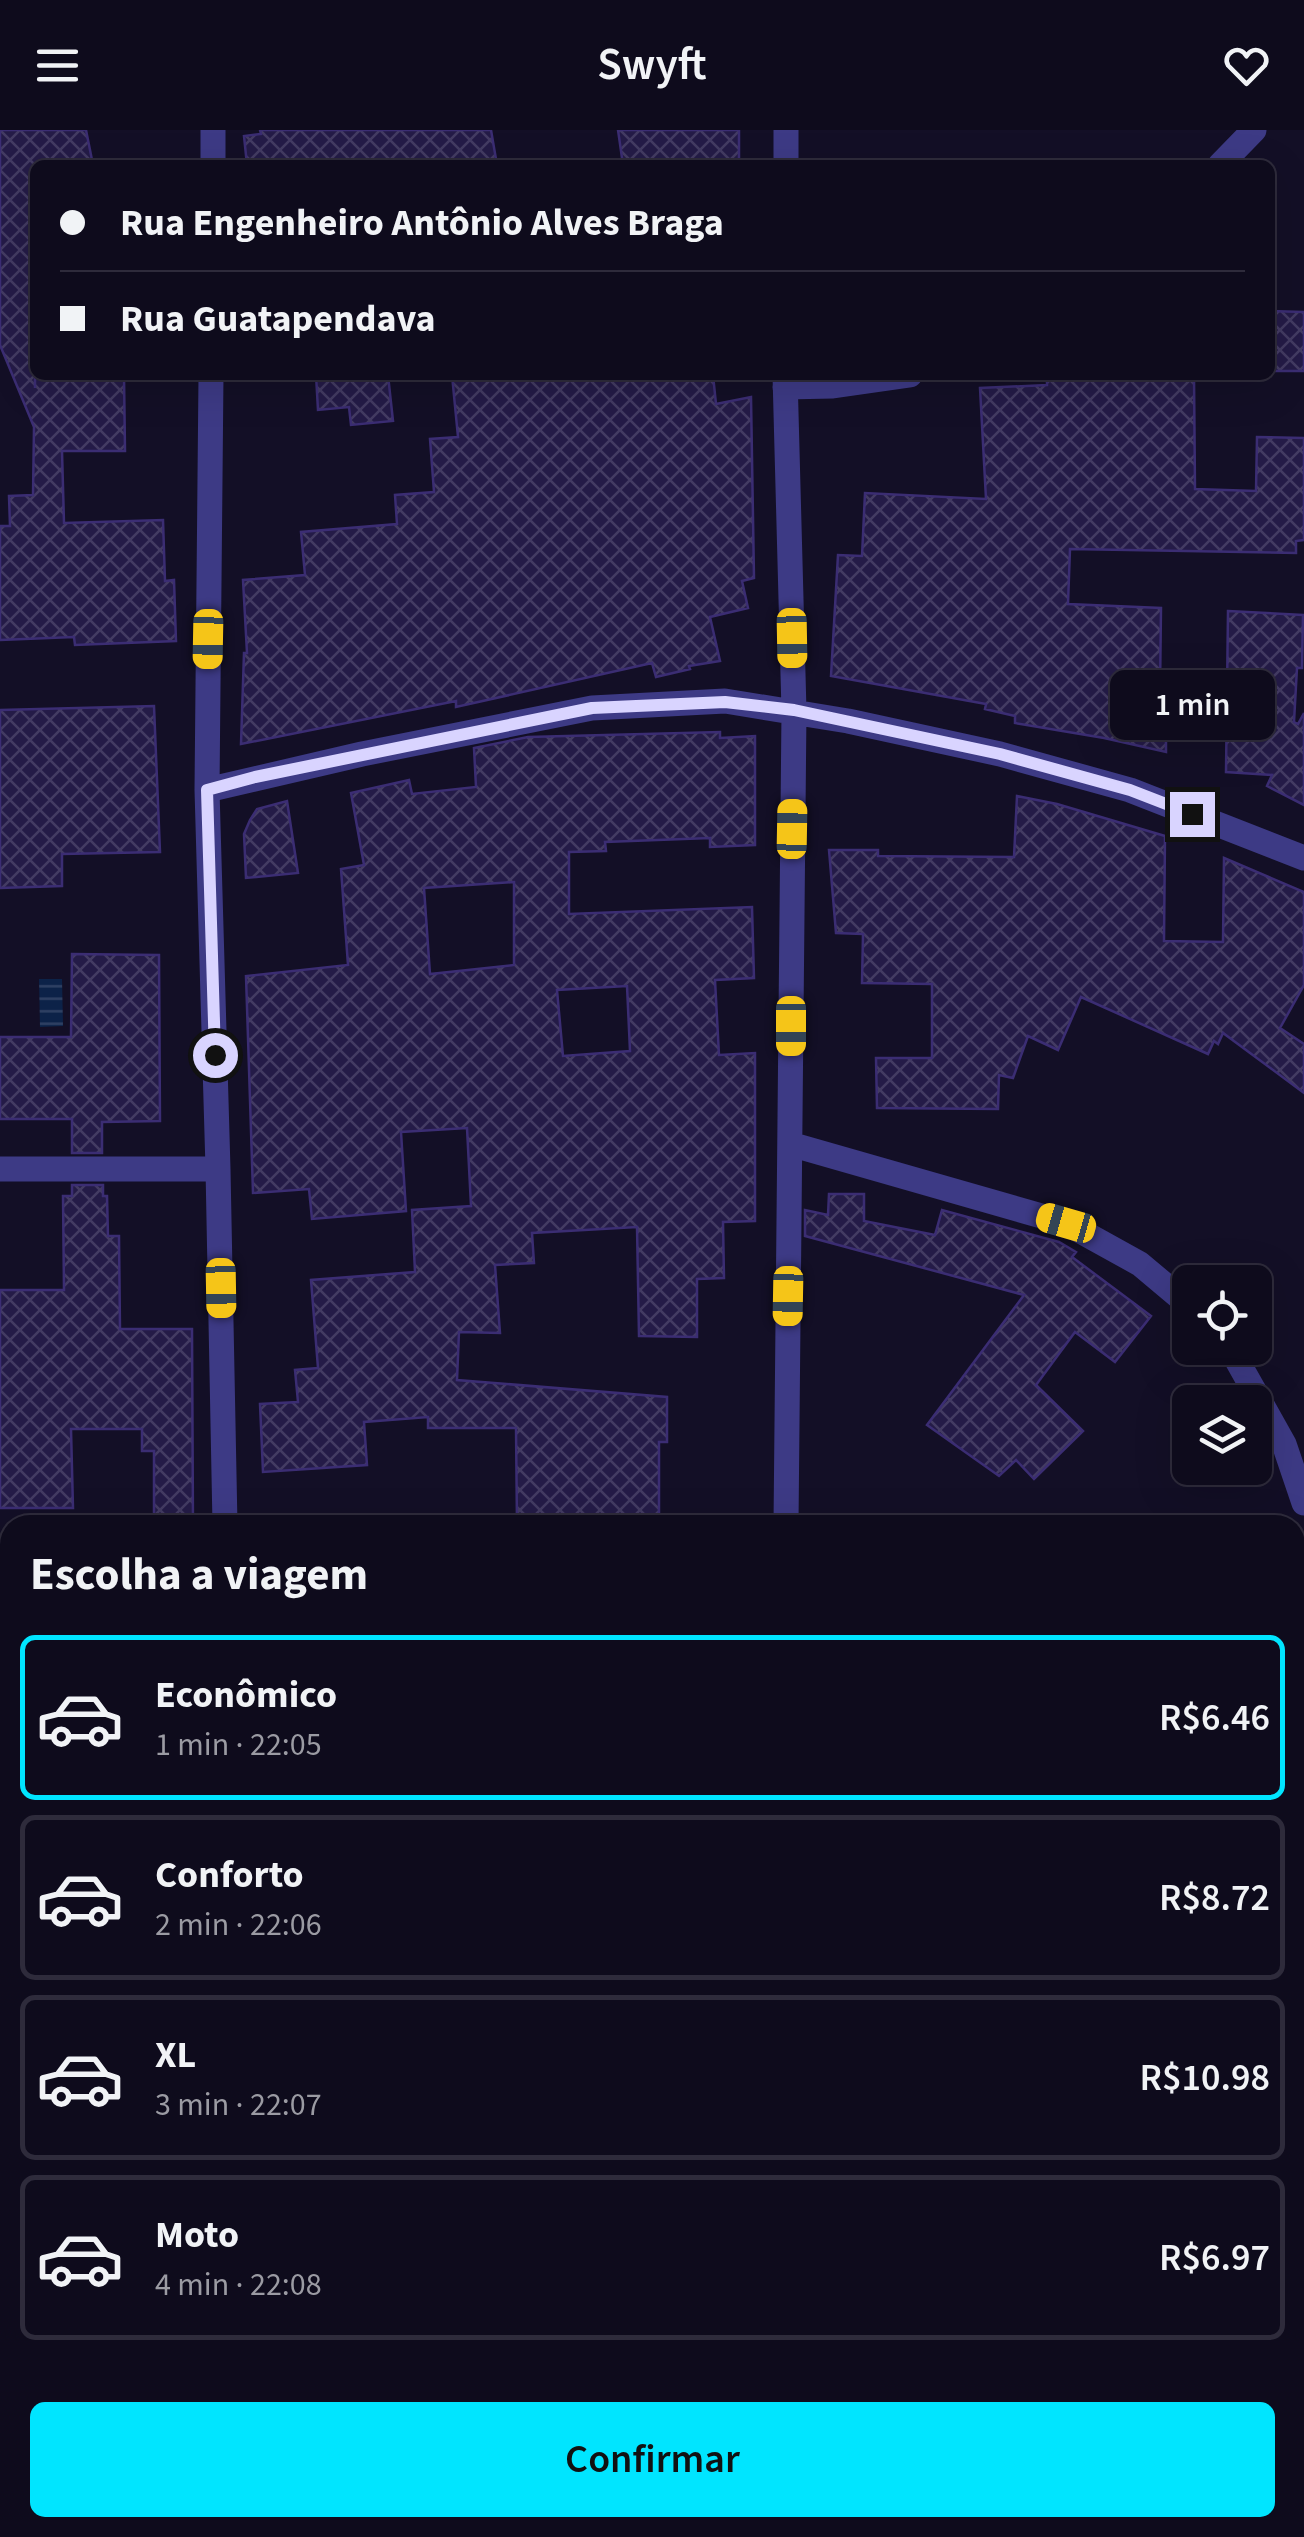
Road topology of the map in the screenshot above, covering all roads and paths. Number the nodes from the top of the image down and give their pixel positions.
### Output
1 (213, 130) edge
2 (786, 130) edge
3 (1254, 130) edge
4 (213, 160) edge
5 (786, 160) edge
6 (1225, 160) edge
7 (211, 380) edge
8 (875, 380) edge
9 (785, 381) edge
10 (794, 710) junction
11 (207, 790) junction
12 (1304, 858) edge
13 (790, 1144) junction
14 (0, 1168) edge
15 (218, 1168) junction
16 (1172, 1291) edge
17 (1240, 1365) edge
18 (1304, 1504) edge
19 (225, 1515) edge
20 (786, 1515) edge

1 - 4 street
2 - 5 street
3 - 6 street
7 - 11 street
8 - 9 street
9 - 10 street
10 - 11 street
10 - 12 street
10 - 13 street
11 - 15 street
13 - 16 street
13 - 20 street
14 - 15 street
15 - 19 street
17 - 18 street

